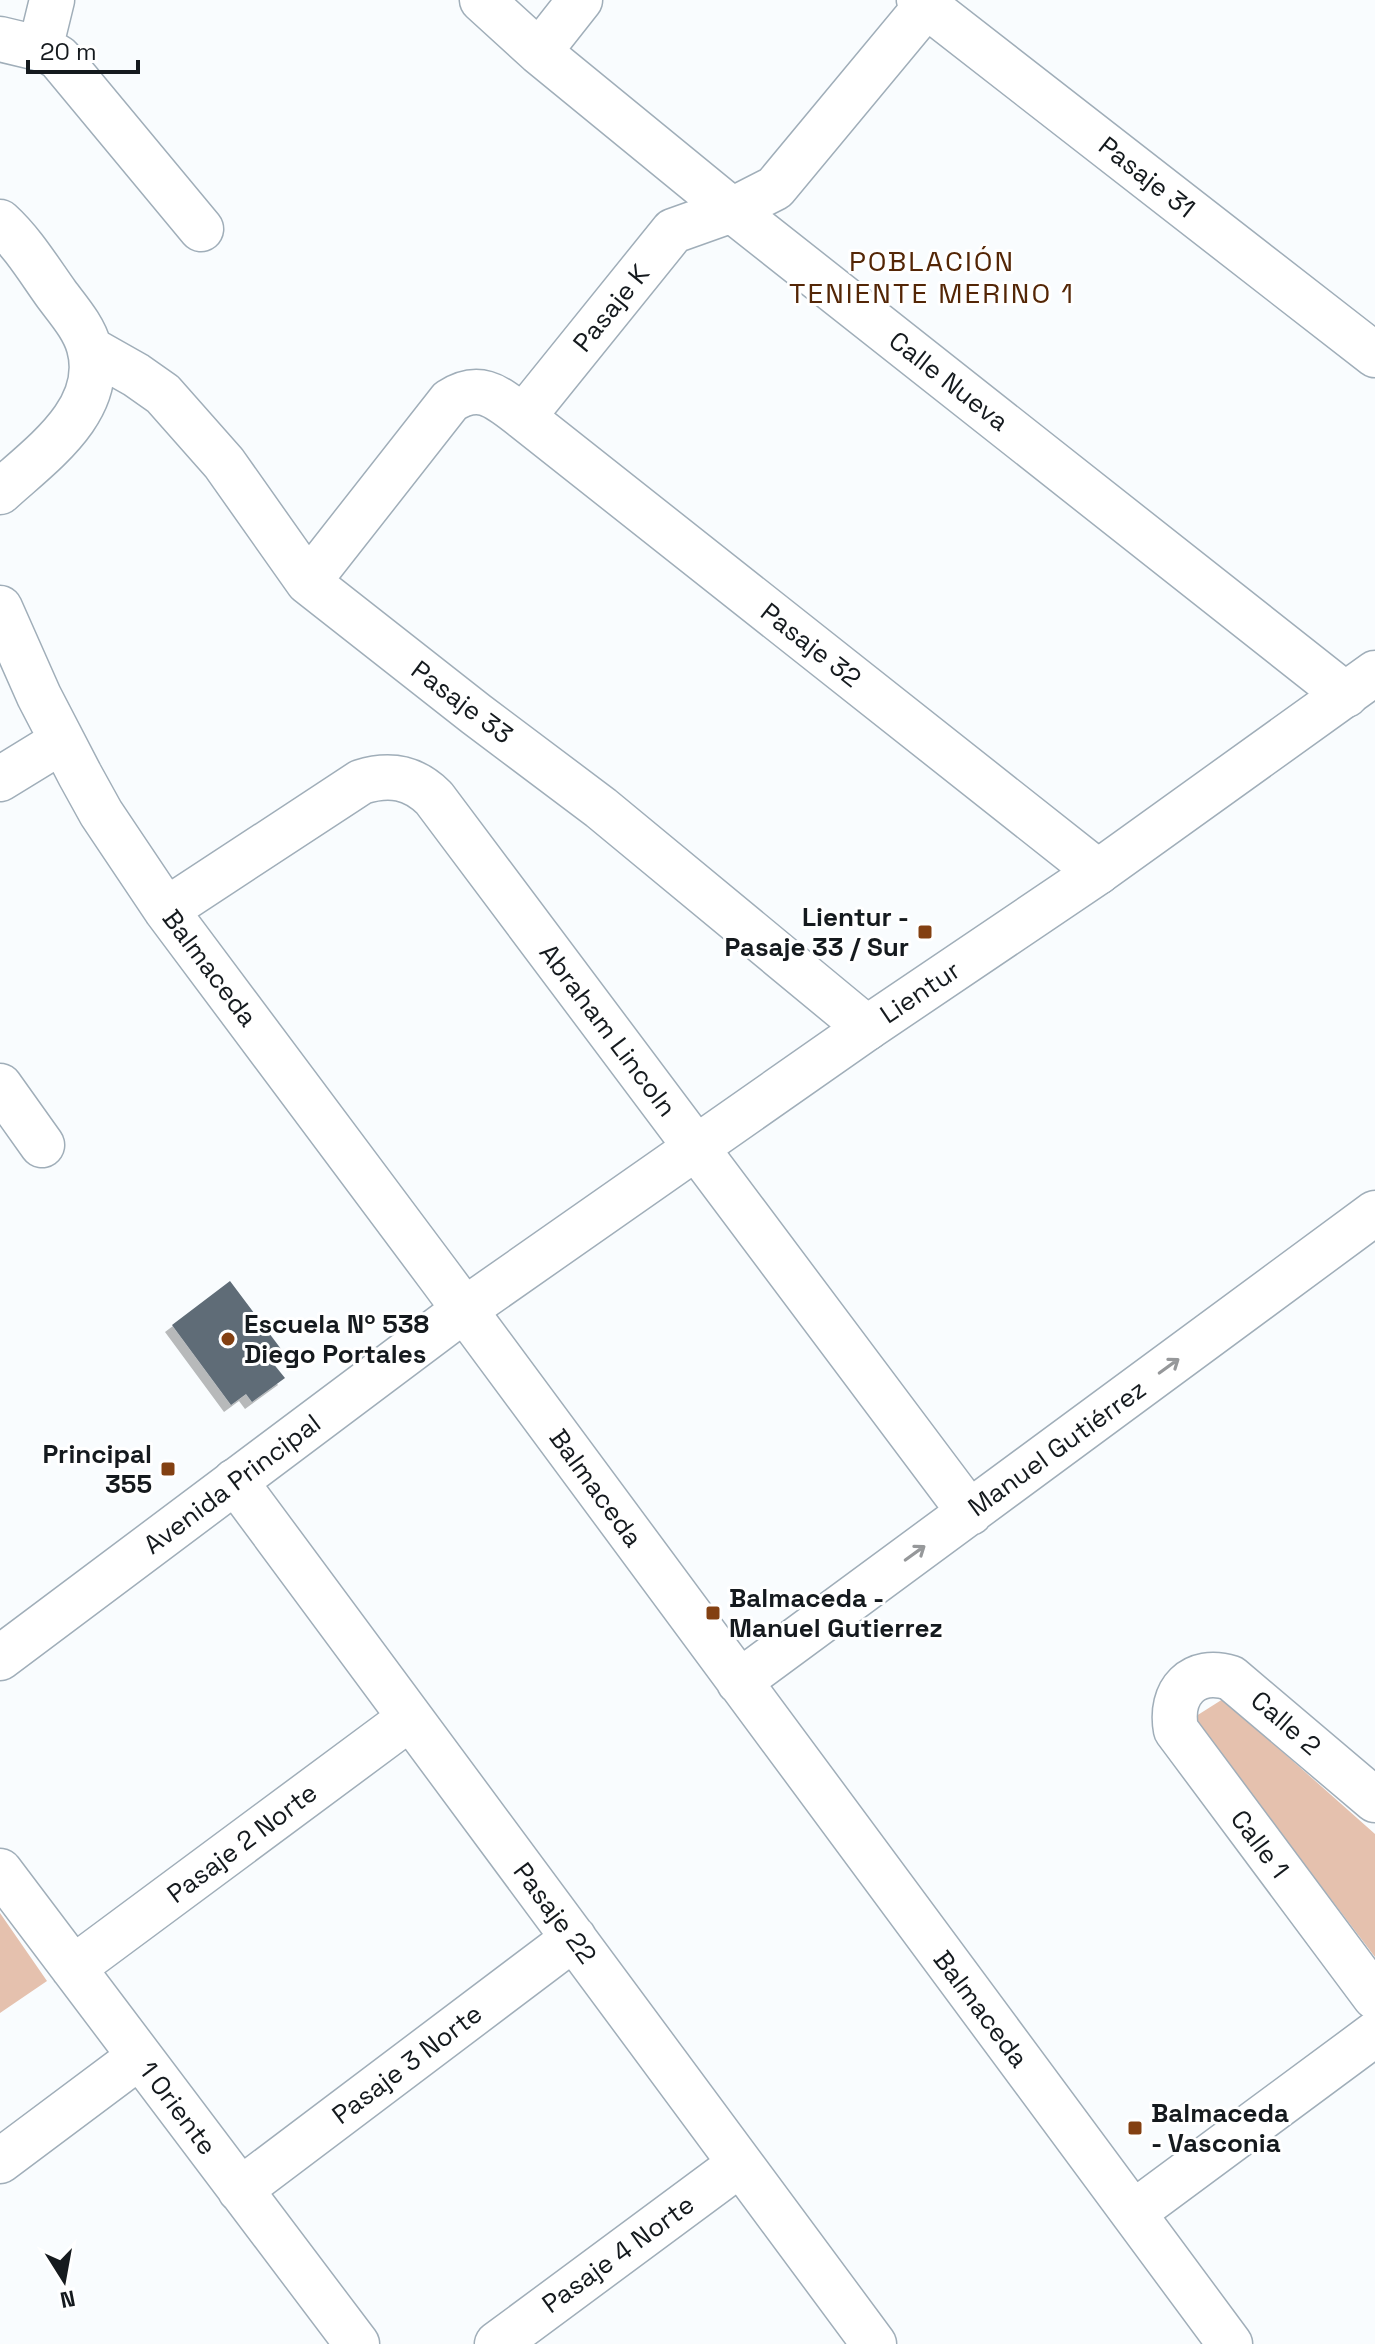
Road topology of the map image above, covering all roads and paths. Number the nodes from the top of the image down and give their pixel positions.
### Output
1 (52, 0) edge
2 (482, 0) edge
3 (580, 0) edge
4 (925, 2) edge
5 (20, 44) edge
6 (539, 52) junction
7 (732, 210) junction
8 (0, 222) edge
9 (201, 229) dead end
10 (90, 349) junction
11 (1375, 355) edge
12 (523, 417) junction
13 (0, 492) edge
14 (308, 582) junction
15 (0, 608) edge
16 (1360, 684) edge
17 (62, 741) junction
18 (0, 779) edge
19 (1098, 872) junction
20 (166, 910) junction
21 (867, 1028) junction
22 (0, 1086) edge
23 (42, 1145) dead end
24 (696, 1147) junction
25 (1369, 1228) edge
26 (464, 1310) junction
27 (235, 1481) junction
28 (970, 1513) junction
29 (0, 1658) edge
30 (739, 1682) junction
31 (1188, 1684) joint
32 (410, 1718) junction
33 (1375, 1800) edge
34 (0, 1871) edge
35 (574, 1938) junction
36 (73, 1968) junction
37 (1375, 1997) edge
38 (1375, 2034) edge
39 (139, 2057) junction
40 (6, 2143) edge
41 (740, 2164) junction
42 (240, 2190) junction
43 (1133, 2213) junction
44 (357, 2344) edge
45 (497, 2344) edge
46 (874, 2344) edge
47 (1230, 2344) edge

1 - 5 street
2 - 6 street, Calle Nueva
3 - 6 street
4 - 7 street, Pasaje K
4 - 11 street, Pasaje 31
5 - 9 street
6 - 7 street, Calle Nueva
7 - 12 street, Pasaje K
7 - 16 street, Calle Nueva
8 - 10 street
10 - 13 street
10 - 14 street, Pasaje 33
12 - 14 street
12 - 19 street, Pasaje 32
14 - 21 street, Pasaje 33
15 - 17 street, Balmaceda
16 - 19 street, Lientur
17 - 18 street
17 - 20 street, Balmaceda
19 - 21 street, Lientur
20 - 24 street, Abraham Lincoln
20 - 26 street, Balmaceda
21 - 24 street, Lientur
22 - 23 street
24 - 26 street, Lientur
24 - 28 street, Abraham Lincoln
28 -> 25 street, Manuel Gutiérrez
26 - 27 street, Avenida Principal
26 - 30 street, Balmaceda
27 - 29 street, Avenida Principal
27 - 32 street, Pasaje 22
30 -> 28 street, Manuel Gutiérrez
30 - 43 street, Balmaceda
31 - 33 street, Calle 2
31 - 37 street, Calle 1
32 - 35 street, Pasaje 22
32 - 36 street, Pasaje 2 Norte
34 - 36 street, 1 Oriente
35 - 41 street, Pasaje 22
35 - 42 street, Pasaje 3 Norte
36 - 39 street, 1 Oriente
38 - 43 street
39 - 40 street
39 - 42 street, 1 Oriente
41 - 45 street, Pasaje 4 Norte
41 - 46 street, Pasaje 22
42 - 44 street, 1 Oriente
43 - 47 street, Balmaceda

